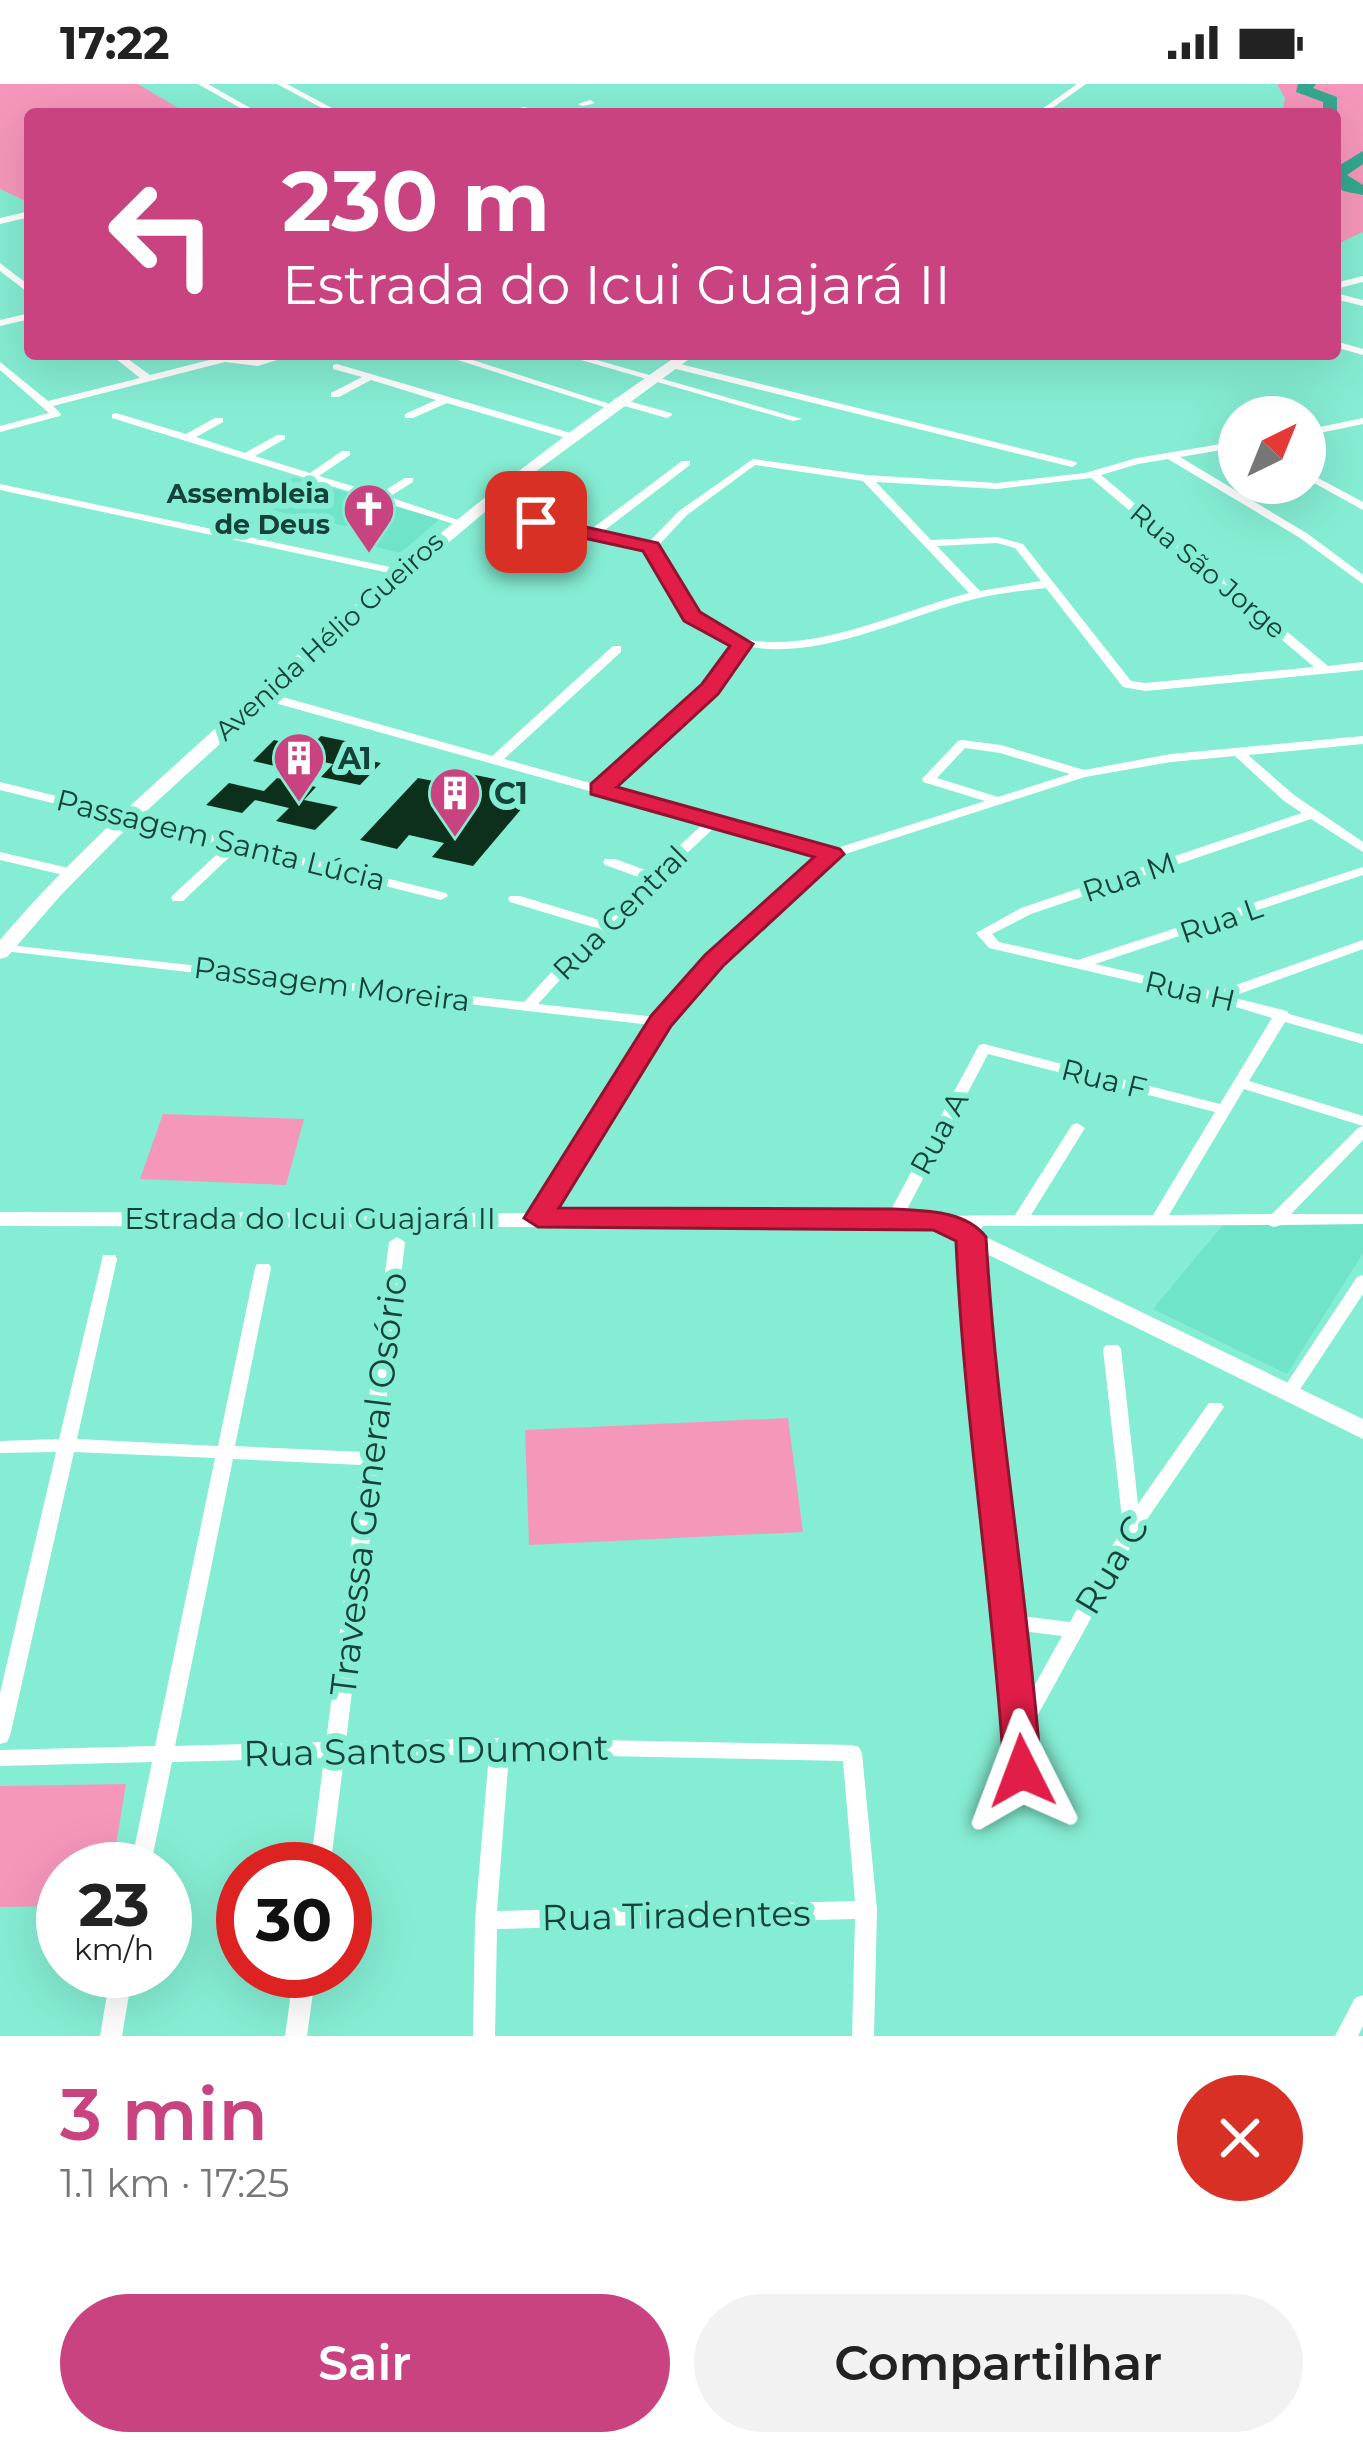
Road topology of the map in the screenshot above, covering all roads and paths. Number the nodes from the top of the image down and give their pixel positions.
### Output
1 (202, 84) edge
2 (281, 84) edge
3 (1082, 84) edge
4 (245, 108) edge
5 (327, 108) edge
6 (1048, 108) edge
7 (24, 215) edge
8 (16, 217) junction
9 (0, 220) edge
10 (24, 221) edge
11 (0, 266) edge
12 (24, 285) edge
13 (123, 360) edge
14 (210, 360) edge
15 (237, 360) edge
16 (271, 360) edge
17 (465, 360) edge
18 (585, 360) edge
19 (673, 360) edge
20 (683, 360) edge
21 (0, 364) edge
22 (337, 367) dead end
23 (146, 377) junction
24 (370, 377) junction
25 (647, 380) junction
26 (335, 395) dead end
27 (444, 400) junction
28 (615, 403) junction
29 (45, 405) junction
30 (667, 415) dead end
31 (116, 416) dead end
32 (409, 416) dead end
33 (797, 419) dead end
34 (219, 420) dead end
35 (1363, 421) edge
36 (1341, 427) junction
37 (0, 429) edge
38 (1326, 430) edge
39 (570, 436) junction
40 (281, 437) dead end
41 (1363, 438) edge
42 (185, 439) junction
43 (1218, 448) edge
44 (346, 453) dead end
45 (1172, 457) junction
46 (245, 458) junction
47 (686, 463) dead end
48 (1072, 464) dead end
49 (797, 470) junction
50 (1092, 473) junction
51 (518, 476) junction
52 (310, 477) junction
53 (866, 478) junction
54 (409, 480) dead end
55 (787, 484) dead end
56 (1326, 486) edge
57 (0, 487) edge
58 (379, 499) junction
59 (1363, 507) edge
60 (458, 522) junction
61 (593, 533) junction
62 (929, 543) junction
63 (651, 547) junction
64 (399, 572) junction
65 (1363, 581) edge
66 (1048, 584) junction
67 (978, 595) junction
68 (742, 644) junction
69 (617, 649) dead end
70 (1363, 666) edge
71 (1324, 669) junction
72 (262, 695) junction
73 (1363, 740) edge
74 (1238, 752) junction
75 (494, 760) junction
76 (1083, 774) junction
77 (0, 785) edge
78 (600, 789) junction
79 (1001, 802) junction
80 (1312, 814) junction
81 (130, 815) junction
82 (715, 821) junction
83 (1363, 834) edge
84 (1345, 836) junction
85 (237, 843) junction
86 (1363, 848) edge
87 (831, 854) junction
88 (0, 856) edge
89 (610, 862) dead end
90 (72, 872) junction
91 (1363, 872) edge
92 (652, 877) junction
93 (442, 896) dead end
94 (178, 898) dead end
95 (515, 899) dead end
96 (602, 926) junction
97 (5, 942) edge
98 (1363, 944) edge
99 (1014, 950) joint
100 (1078, 965) junction
101 (1217, 997) junction
102 (527, 1007) junction
103 (1282, 1014) junction
104 (660, 1022) junction
105 (1363, 1040) edge
106 (985, 1048) joint
107 (1240, 1083) junction
108 (1224, 1110) junction
109 (1363, 1121) edge
110 (1077, 1128) dead end
111 (1363, 1132) edge
112 (538, 1218) junction
113 (0, 1219) edge
114 (894, 1219) junction
115 (1021, 1219) junction
116 (1158, 1220) junction
117 (1363, 1220) edge
118 (1274, 1222) junction
119 (975, 1228) junction
120 (397, 1241) dead end
121 (109, 1259) dead end
122 (263, 1268) dead end
123 (1363, 1281) edge
124 (1112, 1349) dead end
125 (1288, 1394) junction
126 (1215, 1407) dead end
127 (1363, 1430) edge
128 (69, 1444) junction
129 (0, 1447) edge
130 (227, 1454) junction
131 (367, 1459) junction
132 (1132, 1527) junction
133 (1012, 1622) junction
134 (1072, 1630) junction
135 (1020, 1730) junction
136 (0, 1736) edge
137 (500, 1746) junction
138 (337, 1749) junction
139 (160, 1754) junction
140 (0, 1757) edge
141 (1022, 1771) dead end
142 (145, 1842) edge
143 (324, 1842) edge
144 (866, 1910) junction
145 (486, 1920) junction
146 (117, 1998) edge
147 (301, 1998) edge
148 (1363, 2005) edge
149 (110, 2036) edge
150 (296, 2036) edge
151 (484, 2036) edge
152 (863, 2036) edge
153 (1346, 2036) edge

1 - 4 street
2 - 5 street
3 - 6 street
7 - 8 street
8 - 9 street
8 - 10 street
11 - 12 street
13 - 23 street
14 - 23 street
15 - 16 street
17 - 28 street
18 - 25 street
19 - 25 main road, Avenida Hélio Gueiros
20 - 48 street
21 - 29 street
22 - 24 street
23 - 29 street
24 - 26 street
24 - 27 street
25 - 28 main road, Avenida Hélio Gueiros
25 - 33 street
27 - 32 street
27 - 39 street
28 - 30 street
28 - 39 main road, Avenida Hélio Gueiros
29 - 37 street
31 - 42 street
34 - 42 street
35 - 36 street
36 - 38 street
36 - 41 street
39 - 51 main road, Avenida Hélio Gueiros
40 - 46 street
42 - 46 street
43 - 45 street
44 - 52 street
45 - 50 street
45 - 65 street
46 - 52 street
47 - 61 street
49 - 53 street
49 - 55 street
49 - 63 street
50 - 53 street
50 - 71 street, Rua São Jorge
51 - 60 main road, Avenida Hélio Gueiros
51 - 61 street
52 - 58 street
53 - 62 street
54 - 58 street
56 - 59 street
57 - 64 street
58 - 60 street
60 - 64 main road, Avenida Hélio Gueiros
61 - 63 street
62 - 66 street
62 - 67 street
63 - 68 street
64 - 72 main road, Avenida Hélio Gueiros
66 - 67 street
66 - 71 street
67 - 68 street
68 - 78 street
69 - 75 street
70 - 71 street
72 - 75 street
72 - 81 main road, Avenida Hélio Gueiros
73 - 74 street
74 - 76 street
74 - 80 street
75 - 78 street
76 - 79 street
76 - 79 street
77 - 81 street, Passagem Santa Lúcia
78 - 82 street
79 - 87 street
80 - 84 street
80 - 99 street, Rua M
81 - 85 street, Passagem Santa Lúcia
81 - 90 main road, Avenida Hélio Gueiros
82 - 87 street
82 - 92 street, Rua Central
83 - 84 street
84 - 86 street
85 - 93 street, Passagem Santa Lúcia
85 - 94 street
87 - 104 street
88 - 90 street
89 - 92 street
90 - 97 main road, Avenida Hélio Gueiros
91 - 100 street, Rua L
92 - 96 street, Rua Central
95 - 96 street
96 - 102 street, Rua Central
97 - 102 street, Passagem Moreira
98 - 101 street
99 - 100 street, Rua H
100 - 101 street, Rua H
101 - 103 street, Rua H
102 - 104 street, Passagem Moreira
103 - 105 street, Rua H
103 - 107 street
104 - 112 street
106 - 108 street, Rua F
106 - 114 street, Rua A
107 - 108 street
107 - 109 street
108 - 116 street
110 - 115 street
111 - 118 street
112 - 113 main road, Estrada do Icui Guajará II
112 - 114 main road, Estrada do Icui Guajará II
114 - 119 main road, Estrada do Icui Guajará II
115 - 116 street
115 - 119 street
116 - 118 street
117 - 118 street
119 - 125 main road, Estrada do Icui Guajará II
119 - 133 street
120 - 131 street, Travessa General Osório
121 - 128 street
122 - 130 street
123 - 125 street
124 - 132 street
125 - 127 main road, Estrada do Icui Guajará II
126 - 132 street, Rua C
128 - 129 street
128 - 130 street
128 - 136 street
130 - 131 street
130 - 139 street
131 - 138 street, Travessa General Osório
132 - 134 street, Rua C
133 - 134 street
133 - 135 street
134 - 135 street, Rua C
135 - 141 street
137 - 138 street, Rua Santos Dumont
137 - 144 street, Rua Santos Dumont
137 - 145 street
138 - 139 street, Rua Santos Dumont
138 - 143 street, Travessa General Osório
139 - 140 street, Rua Santos Dumont
139 - 142 street
144 - 145 street, Rua Tiradentes
144 - 152 street
145 - 151 street
146 - 149 street
147 - 150 street
148 - 153 street

